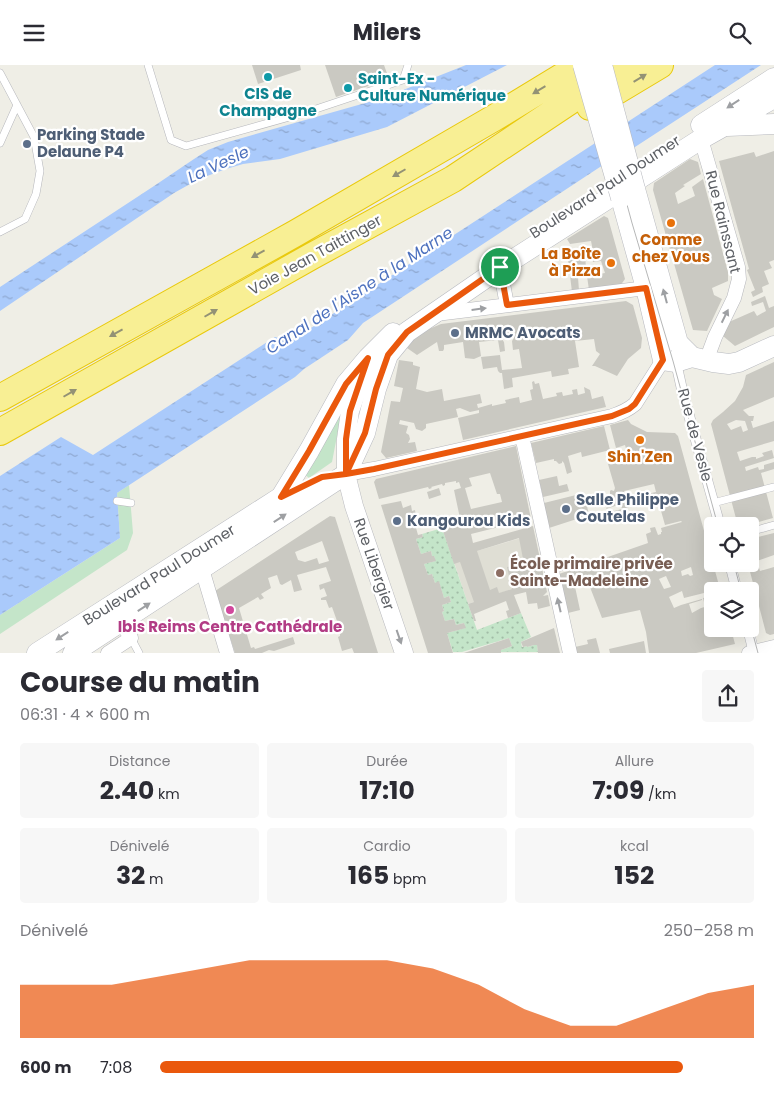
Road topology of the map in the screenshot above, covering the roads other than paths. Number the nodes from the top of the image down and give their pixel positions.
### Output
1 (148, 65) edge
2 (408, 65) edge
3 (582, 65) edge
4 (602, 65) edge
5 (624, 65) edge
6 (660, 65) edge
7 (0, 74) edge
8 (774, 78) edge
9 (768, 93) edge
10 (17, 105) junction
11 (774, 124) edge
12 (723, 126) junction
13 (701, 139) junction
14 (0, 143) edge
15 (453, 179) junction
16 (628, 194) junction
17 (0, 232) edge
18 (500, 267) junction
19 (646, 288) junction
20 (507, 305) junction
21 (430, 315) junction
22 (774, 346) edge
23 (683, 357) junction
24 (368, 358) junction
25 (0, 398) edge
26 (0, 433) edge
27 (522, 436) junction
28 (346, 474) junction
29 (774, 487) edge
30 (281, 497) junction
31 (117, 501) dead end
32 (131, 503) dead end
33 (713, 503) junction
34 (717, 517) edge
35 (774, 525) edge
36 (759, 529) edge
37 (567, 565) dead end
38 (202, 569) junction
39 (552, 570) junction
40 (126, 630) junction
41 (752, 637) edge
42 (759, 650) edge
43 (229, 651) edge
44 (36, 653) edge
45 (74, 653) edge
46 (108, 653) edge
47 (139, 653) edge
48 (404, 653) edge
49 (570, 653) edge

1 - 2 lane
3 - 16 main road, bridge
3 -> 25 highway, Voie Jean Taittinger
4 - 16 main road, bridge
5 - 15 highway, Voie Jean Taittinger
15 -> 6 highway
7 - 10 lane
8 - 9 main road, Boulevard Paul Doumer
9 - 12 main road, Boulevard Paul Doumer
9 -> 24 main road, Boulevard Paul Doumer
10 - 14 lane
10 - 17 lane
11 - 12 main road
12 - 13 main road, Boulevard Paul Doumer
13 - 18 main road, Boulevard Paul Doumer
23 -> 13 street, Rue Rainssant
26 -> 15 highway, Voie Jean Taittinger
16 - 19 main road, Rue de Vesle
23 -> 16 main road, Rue de Vesle
18 - 20 street
18 - 21 main road, Boulevard Paul Doumer
19 - 20 street
19 - 23 main road, Rue de Vesle
21 -> 20 street
21 - 28 main road, Boulevard Paul Doumer
22 - 23 main road
23 - 27 street, Rue Rainssant
23 - 33 street, Rue de Vesle
24 - 28 street, Boulevard Paul Doumer
24 - 30 main road, Boulevard Paul Doumer
27 - 28 street, Rue Rainssant
27 - 39 street
28 - 30 main road, Boulevard Paul Doumer
38 -> 28 main road, Boulevard Paul Doumer
28 -> 48 street, Rue Libergier
29 - 33 lane
30 -> 44 main road, Boulevard Paul Doumer
31 - 32 lane
33 - 34 street, Rue de Vesle
35 - 36 lane
37 - 39 lane
40 -> 38 main road, Boulevard Paul Doumer
38 - 43 street
49 -> 39 street
40 - 45 main road, Boulevard Paul Doumer
40 - 46 street, Boulevard Paul Doumer
40 - 47 lane
41 - 42 street

